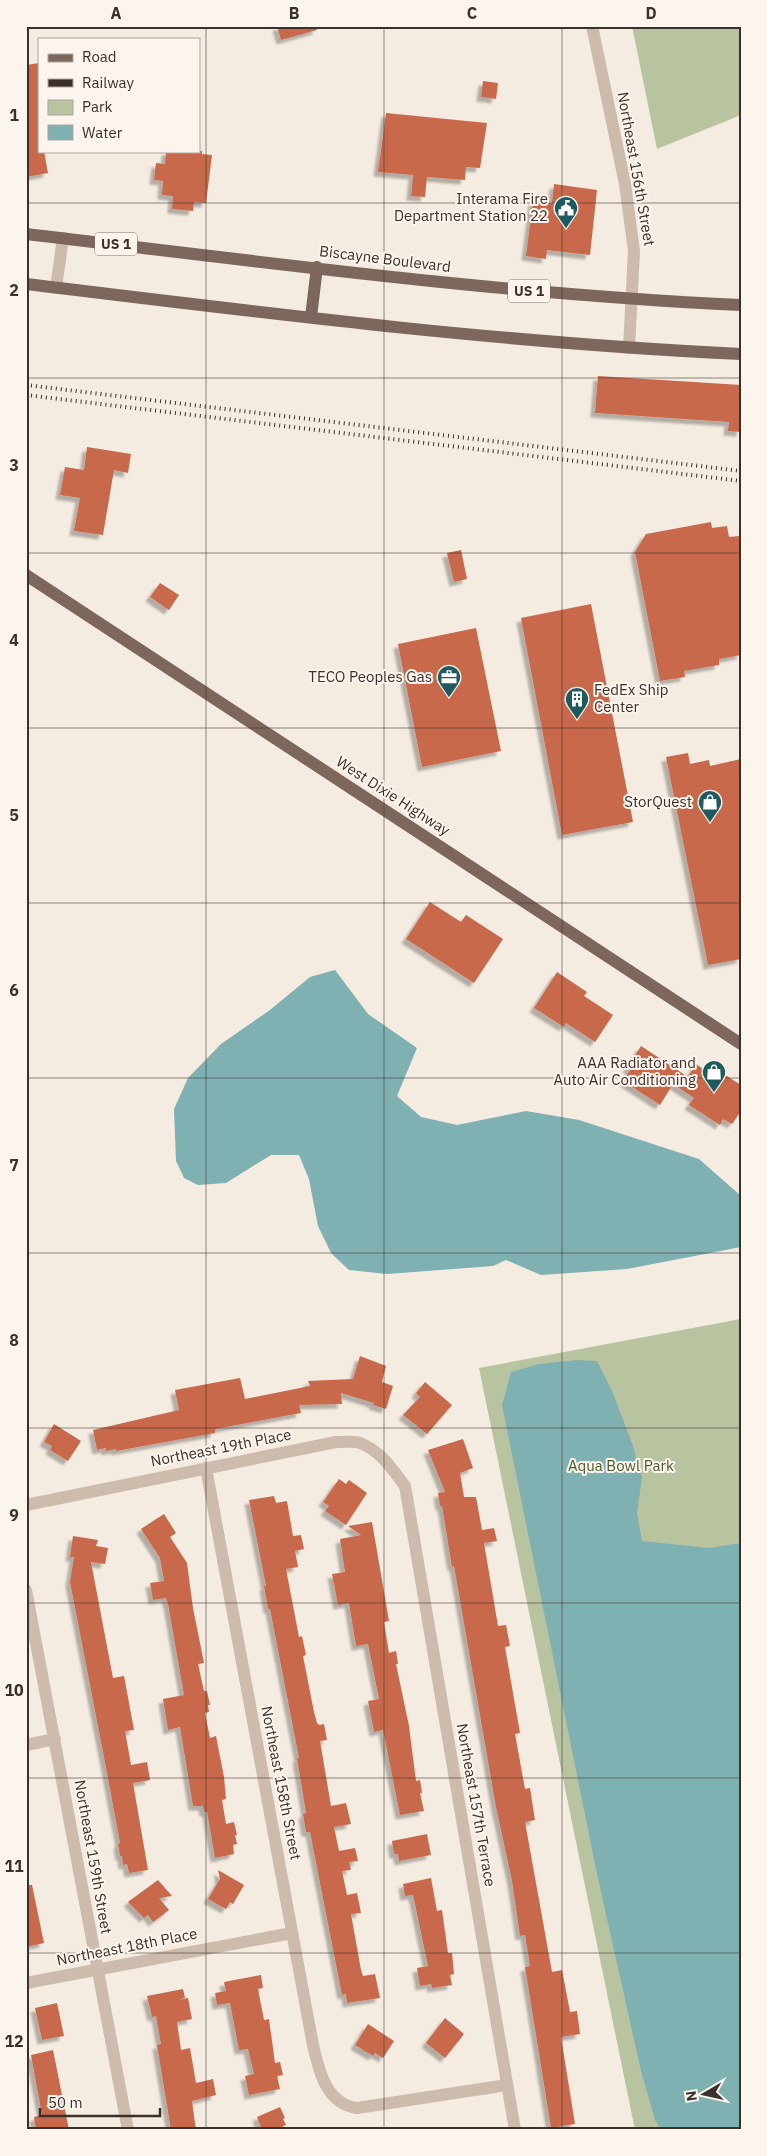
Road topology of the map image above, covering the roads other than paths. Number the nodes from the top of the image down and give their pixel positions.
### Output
1 (592, 26) edge
2 (26, 234) edge
3 (63, 238) junction
4 (317, 267) junction
5 (26, 284) edge
6 (56, 288) junction
7 (632, 298) junction
8 (741, 305) edge
9 (311, 317) junction
10 (629, 348) junction
11 (741, 354) edge
12 (26, 576) edge
13 (741, 1044) edge
14 (206, 1468) junction
15 (405, 1486) joint
16 (26, 1505) edge
17 (26, 1590) edge
18 (55, 1739) junction
19 (26, 1745) edge
20 (292, 1933) junction
21 (97, 1969) junction
22 (26, 1983) edge
23 (507, 2085) junction
24 (128, 2130) edge
25 (515, 2130) edge

1 - 7 street, Northeast 156th Street
2 - 3 main road, Biscayne Boulevard / US 1
3 - 4 main road, Biscayne Boulevard / US 1
3 - 6 street
4 - 7 main road, Biscayne Boulevard / US 1
4 - 9 main road
5 - 6 main road
6 - 9 main road
7 - 8 main road, Biscayne Boulevard / US 1
7 - 10 street, Northeast 156th Street
9 - 10 main road
10 - 11 main road
12 - 13 main road, West Dixie Highway
14 - 15 street, Northeast 19th Place
14 - 16 street, Northeast 19th Place
14 - 20 street, Northeast 158th Street
15 - 23 street, Northeast 157th Terrace
17 - 18 street, Northeast 159th Street
18 - 19 street
18 - 21 street, Northeast 159th Street
20 - 21 street, Northeast 18th Place
20 - 23 street, Northeast 158th Street
21 - 22 street, Northeast 18th Place
21 - 24 street, Northeast 159th Street
23 - 25 street, Northeast 157th Terrace

